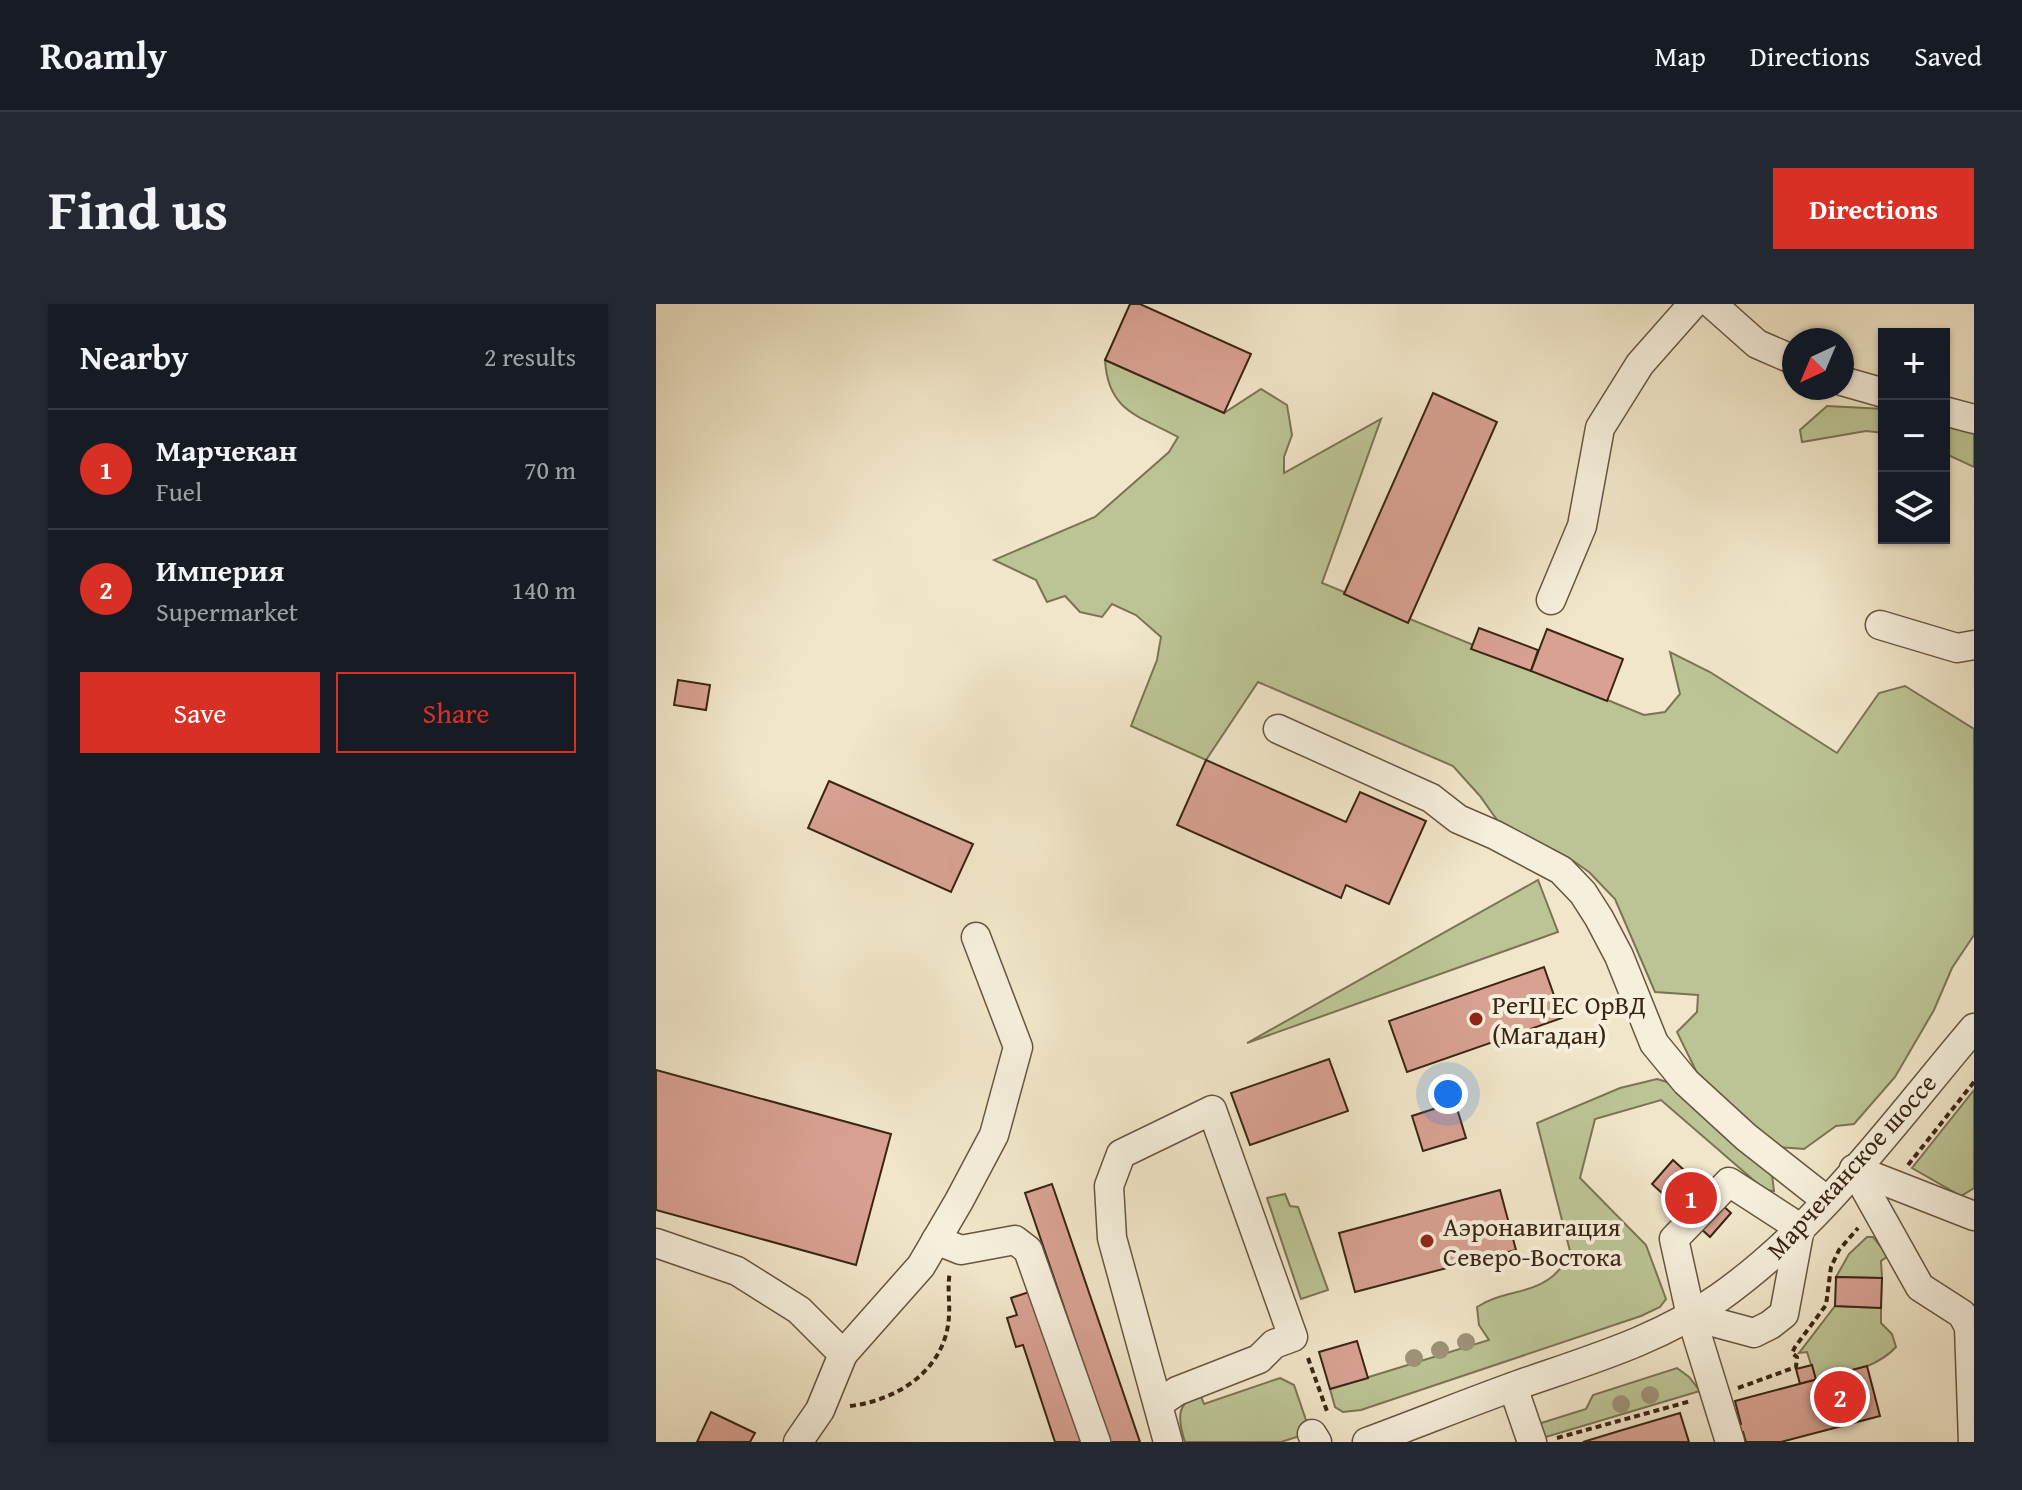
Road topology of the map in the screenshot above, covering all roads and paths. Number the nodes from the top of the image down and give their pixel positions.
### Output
1 (1693, 304) edge
2 (1712, 304) edge
3 (1782, 355) edge
4 (1854, 384) edge
5 (1878, 391) edge
6 (1950, 413) edge
7 (1974, 419) edge
8 (1551, 600) dead end
9 (1880, 625) dead end
10 (1974, 645) edge
11 (1278, 729) dead end
12 (976, 937) dead end
13 (1974, 1028) edge
14 (1854, 1169) junction
15 (1826, 1200) junction
16 (1974, 1216) edge
17 (1800, 1228) junction
18 (656, 1243) edge
19 (949, 1245) junction
20 (1691, 1316) junction
21 (1795, 1347) dead end
22 (1306, 1353) dead end
23 (843, 1354) junction
24 (1513, 1387) junction
25 (1715, 1394) junction
26 (1158, 1404) junction
27 (820, 1410) junction
28 (1320, 1433) edge
29 (798, 1442) edge
30 (1096, 1442) edge
31 (1168, 1442) edge
32 (1367, 1442) edge
33 (1532, 1442) edge
34 (1543, 1442) edge
35 (1730, 1442) edge
36 (1973, 1442) edge

1 - 8 street
2 - 3 street
4 - 5 street
6 - 7 street
9 - 10 street
11 - 15 street
12 - 19 street
13 - 14 street, Марчеканское шоссе
14 - 15 street, Марчеканское шоссе
14 - 16 street
14 - 36 street
15 - 17 street, Марчеканское шоссе
17 - 20 street, Марчеканское шоссе
17 - 20 street
17 - 20 street
18 - 23 street
19 - 23 street
19 - 27 path
19 - 30 street
20 - 24 street, Марчеканское шоссе
20 - 25 street
21 - 25 path
22 - 28 path
23 - 27 street
24 - 32 street, Марчеканское шоссе
24 - 33 street
25 - 34 path
25 - 35 street
26 - 26 street
26 - 31 street
27 - 29 street

